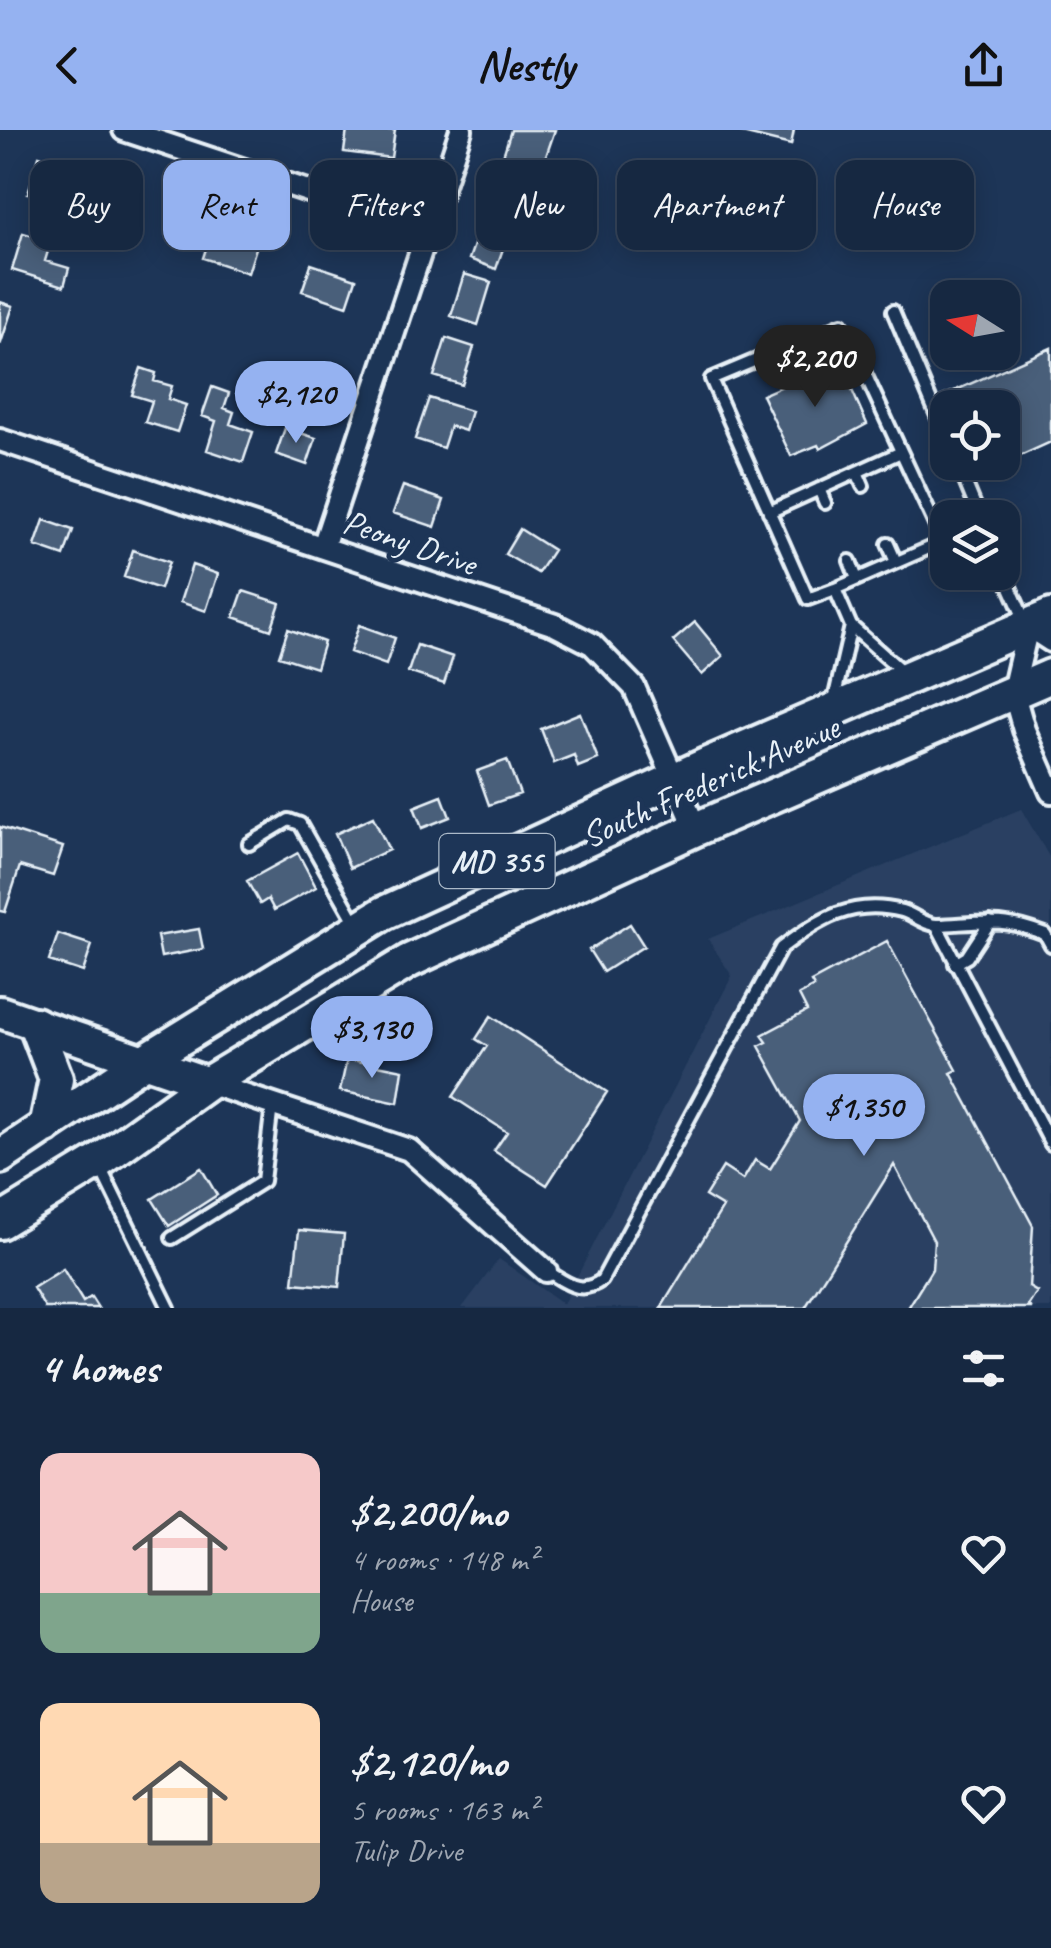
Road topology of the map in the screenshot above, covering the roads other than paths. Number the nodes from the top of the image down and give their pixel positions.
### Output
1 (124, 130) edge
2 (462, 130) edge
3 (452, 160) edge
4 (310, 192) edge
5 (422, 250) edge
6 (892, 311) dead end
7 (930, 400) edge
8 (0, 440) edge
9 (901, 452) junction
10 (856, 472) junction
11 (863, 486) dead end
12 (819, 489) junction
13 (826, 503) dead end
14 (930, 510) edge
15 (769, 512) junction
16 (888, 544) dead end
17 (322, 547) junction
18 (930, 548) edge
19 (850, 561) dead end
20 (896, 562) junction
21 (857, 579) junction
22 (836, 589) junction
23 (1017, 590) edge
24 (851, 626) junction
25 (1043, 628) edge
26 (1051, 676) edge
27 (909, 678) junction
28 (1014, 691) junction
29 (832, 711) junction
30 (674, 779) junction
31 (1051, 792) edge
32 (696, 829) junction
33 (249, 844) dead end
34 (990, 922) junction
35 (937, 926) junction
36 (359, 929) junction
37 (1051, 946) edge
38 (955, 964) junction
39 (0, 1012) edge
40 (35, 1024) junction
41 (144, 1061) junction
42 (208, 1083) junction
43 (272, 1105) junction
44 (46, 1127) junction
45 (1051, 1144) edge
46 (0, 1157) edge
47 (98, 1162) junction
48 (0, 1222) edge
49 (172, 1238) dead end
50 (546, 1271) joint
51 (169, 1308) edge

1 - 4 street
2 - 3 street
5 - 17 street
6 - 7 lane
8 - 17 street, Peony Drive
9 - 10 lane
9 - 14 lane
9 - 15 lane
10 - 11 lane
10 - 12 lane
12 - 13 lane
12 - 15 lane
15 - 22 lane
16 - 20 lane
17 - 30 street, Peony Drive
18 - 20 lane
19 - 21 lane
20 - 21 lane
21 - 22 lane
22 - 24 lane
23 - 25 lane
24 - 27 lane
24 - 29 lane
25 - 27 main road, South Frederick Avenue / MD 355
25 - 28 street
26 - 28 main road, South Frederick Avenue / MD 355
27 - 29 main road, South Frederick Avenue / MD 355
28 - 31 street
28 - 32 main road, South Frederick Avenue / MD 355
29 - 30 main road, South Frederick Avenue / MD 355
30 - 32 street, Peony Drive
30 - 36 main road, South Frederick Avenue / MD 355
32 - 42 main road, South Frederick Avenue / MD 355
33 - 36 lane
34 - 35 lane
34 - 37 lane
34 - 38 lane
35 - 38 lane
35 - 50 lane
36 - 41 main road, South Frederick Avenue / MD 355
38 - 45 lane
39 - 40 street
40 - 41 street
40 - 44 main road
41 - 42 street
41 - 44 main road, South Frederick Avenue / MD 355
42 - 43 street
42 - 47 main road, South Frederick Avenue / MD 355
43 - 49 lane
43 - 50 street
44 - 46 main road, South Frederick Avenue / MD 355
47 - 48 main road, South Frederick Avenue / MD 355
47 - 51 lane

